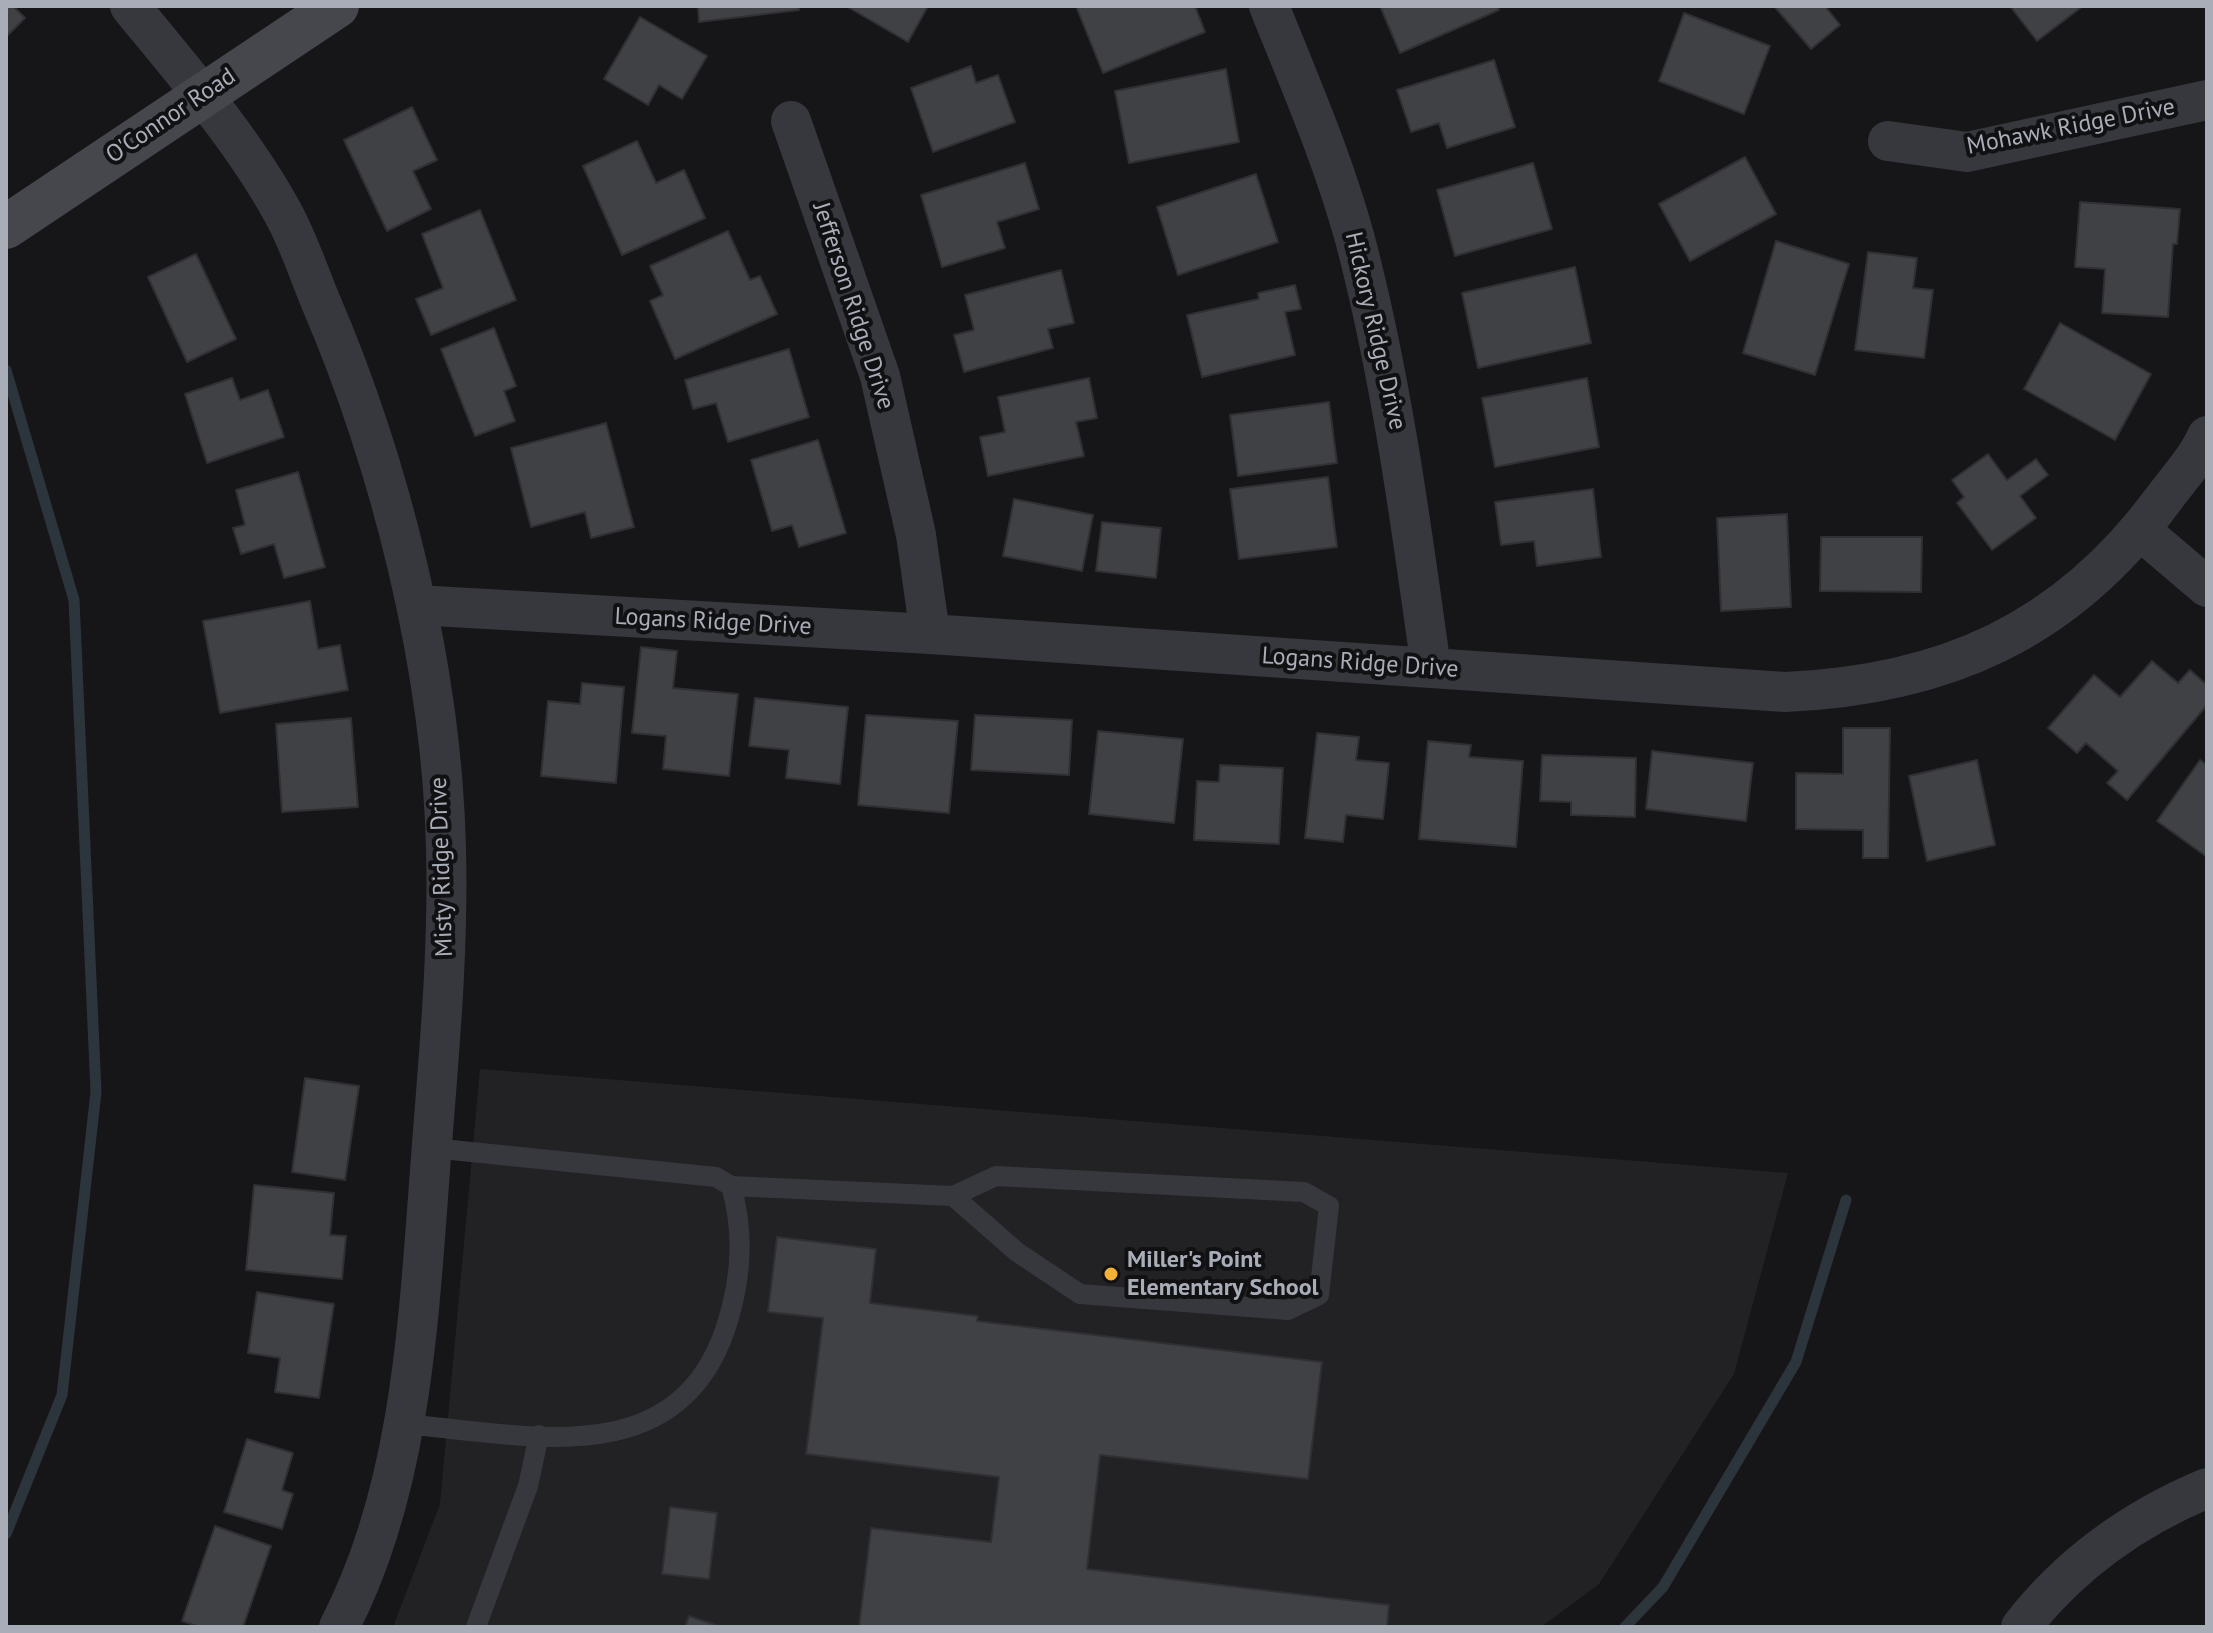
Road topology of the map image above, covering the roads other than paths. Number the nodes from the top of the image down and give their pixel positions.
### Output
1 (130, 6) edge
2 (337, 6) edge
3 (1269, 6) edge
4 (203, 95) junction
5 (2207, 100) edge
6 (791, 121) dead end
7 (1888, 141) dead end
8 (6, 227) edge
9 (2207, 436) edge
10 (2140, 530) junction
11 (2207, 587) edge
12 (416, 605) junction
13 (930, 634) junction
14 (1431, 668) junction
15 (432, 1148) junction
16 (731, 1186) junction
17 (953, 1196) junction
18 (403, 1424) junction
19 (539, 1435) junction
20 (2207, 1488) edge
21 (339, 1627) edge
22 (476, 1627) edge
23 (2021, 1627) edge

1 - 4 street, Misty Ridge Drive
2 - 4 main road, O'Connor Road
3 - 14 street, Hickory Ridge Drive
4 - 8 main road, O'Connor Road
4 - 12 street, Misty Ridge Drive
5 - 7 street, Mohawk Ridge Drive
6 - 13 street, Jefferson Ridge Drive
9 - 10 street, Logans Ridge Drive
10 - 11 street
10 - 14 street, Logans Ridge Drive
12 - 13 street, Logans Ridge Drive
12 - 15 street, Misty Ridge Drive
13 - 14 street, Logans Ridge Drive
15 - 16 lane
15 - 18 street, Misty Ridge Drive
16 - 17 lane
16 - 19 lane
17 - 17 lane
18 - 19 lane
18 - 21 street, Misty Ridge Drive
19 - 22 lane
20 - 23 street

